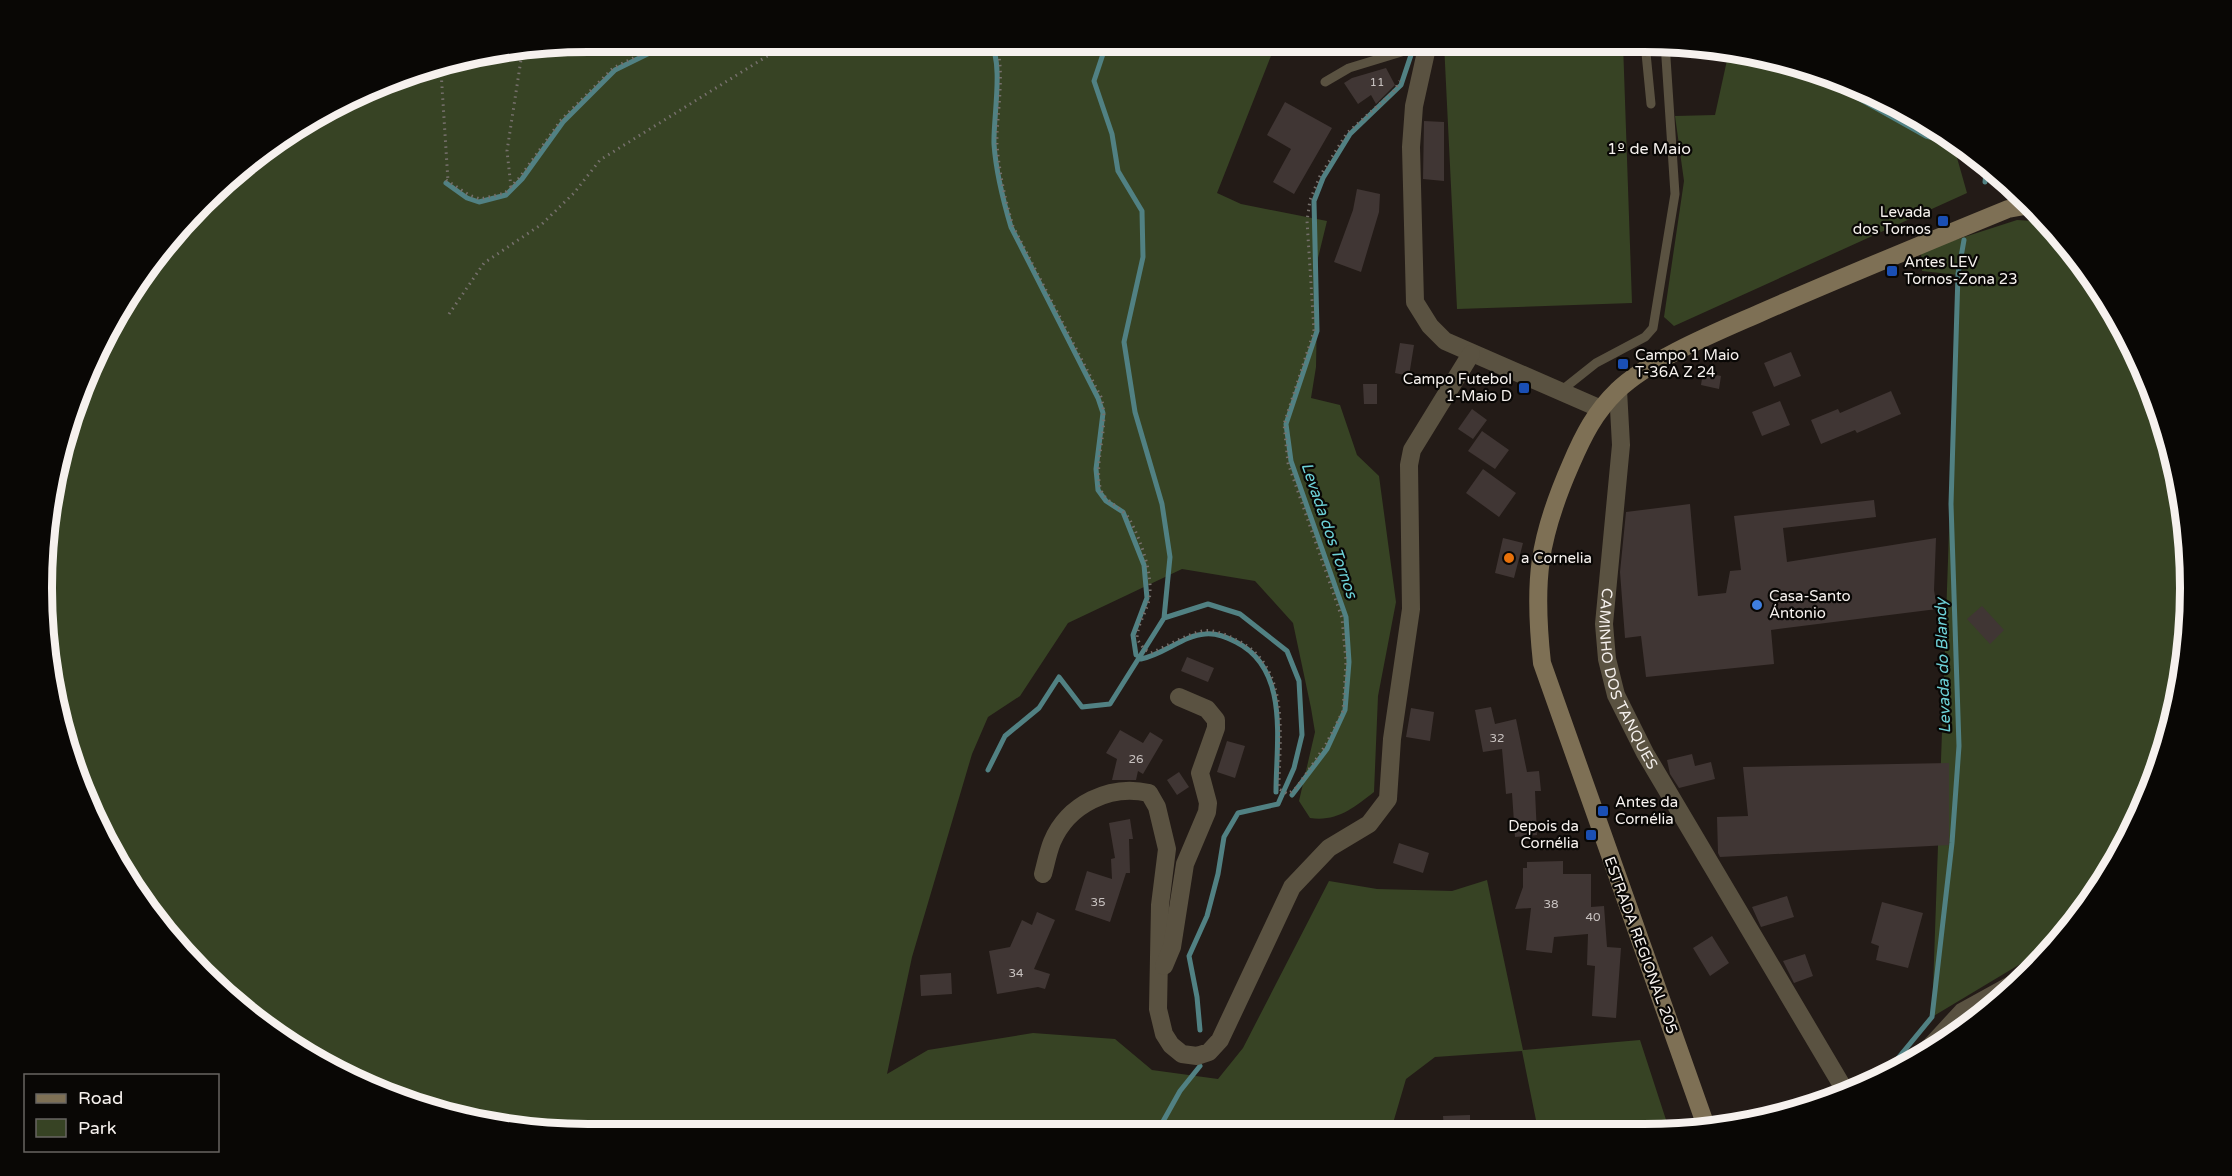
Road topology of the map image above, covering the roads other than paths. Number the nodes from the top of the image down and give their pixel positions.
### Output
1 (1395, 52) edge
2 (1426, 52) edge
3 (1646, 52) edge
4 (1666, 53) edge
5 (1325, 82) dead end
6 (1651, 104) dead end
7 (2021, 207) edge
8 (1471, 354) junction
9 (1562, 390) junction
10 (1618, 390) junction
11 (1601, 409) junction
12 (1179, 697) dead end
13 (1043, 873) dead end
14 (1159, 975) junction
15 (1991, 996) edge
16 (1944, 1032) edge
17 (1842, 1086) edge
18 (1704, 1120) edge

1 - 5 lane
2 - 8 street
3 - 6 lane
4 - 9 lane
7 - 10 main road, ESTRADA REGIONAL 205
8 - 9 street
8 - 14 street
9 - 11 street
10 - 11 main road, ESTRADA REGIONAL 205
10 - 17 street, CAMINHO DOS TANQUES
11 - 18 main road, ESTRADA REGIONAL 205
12 - 14 street
13 - 14 street
15 - 16 street

